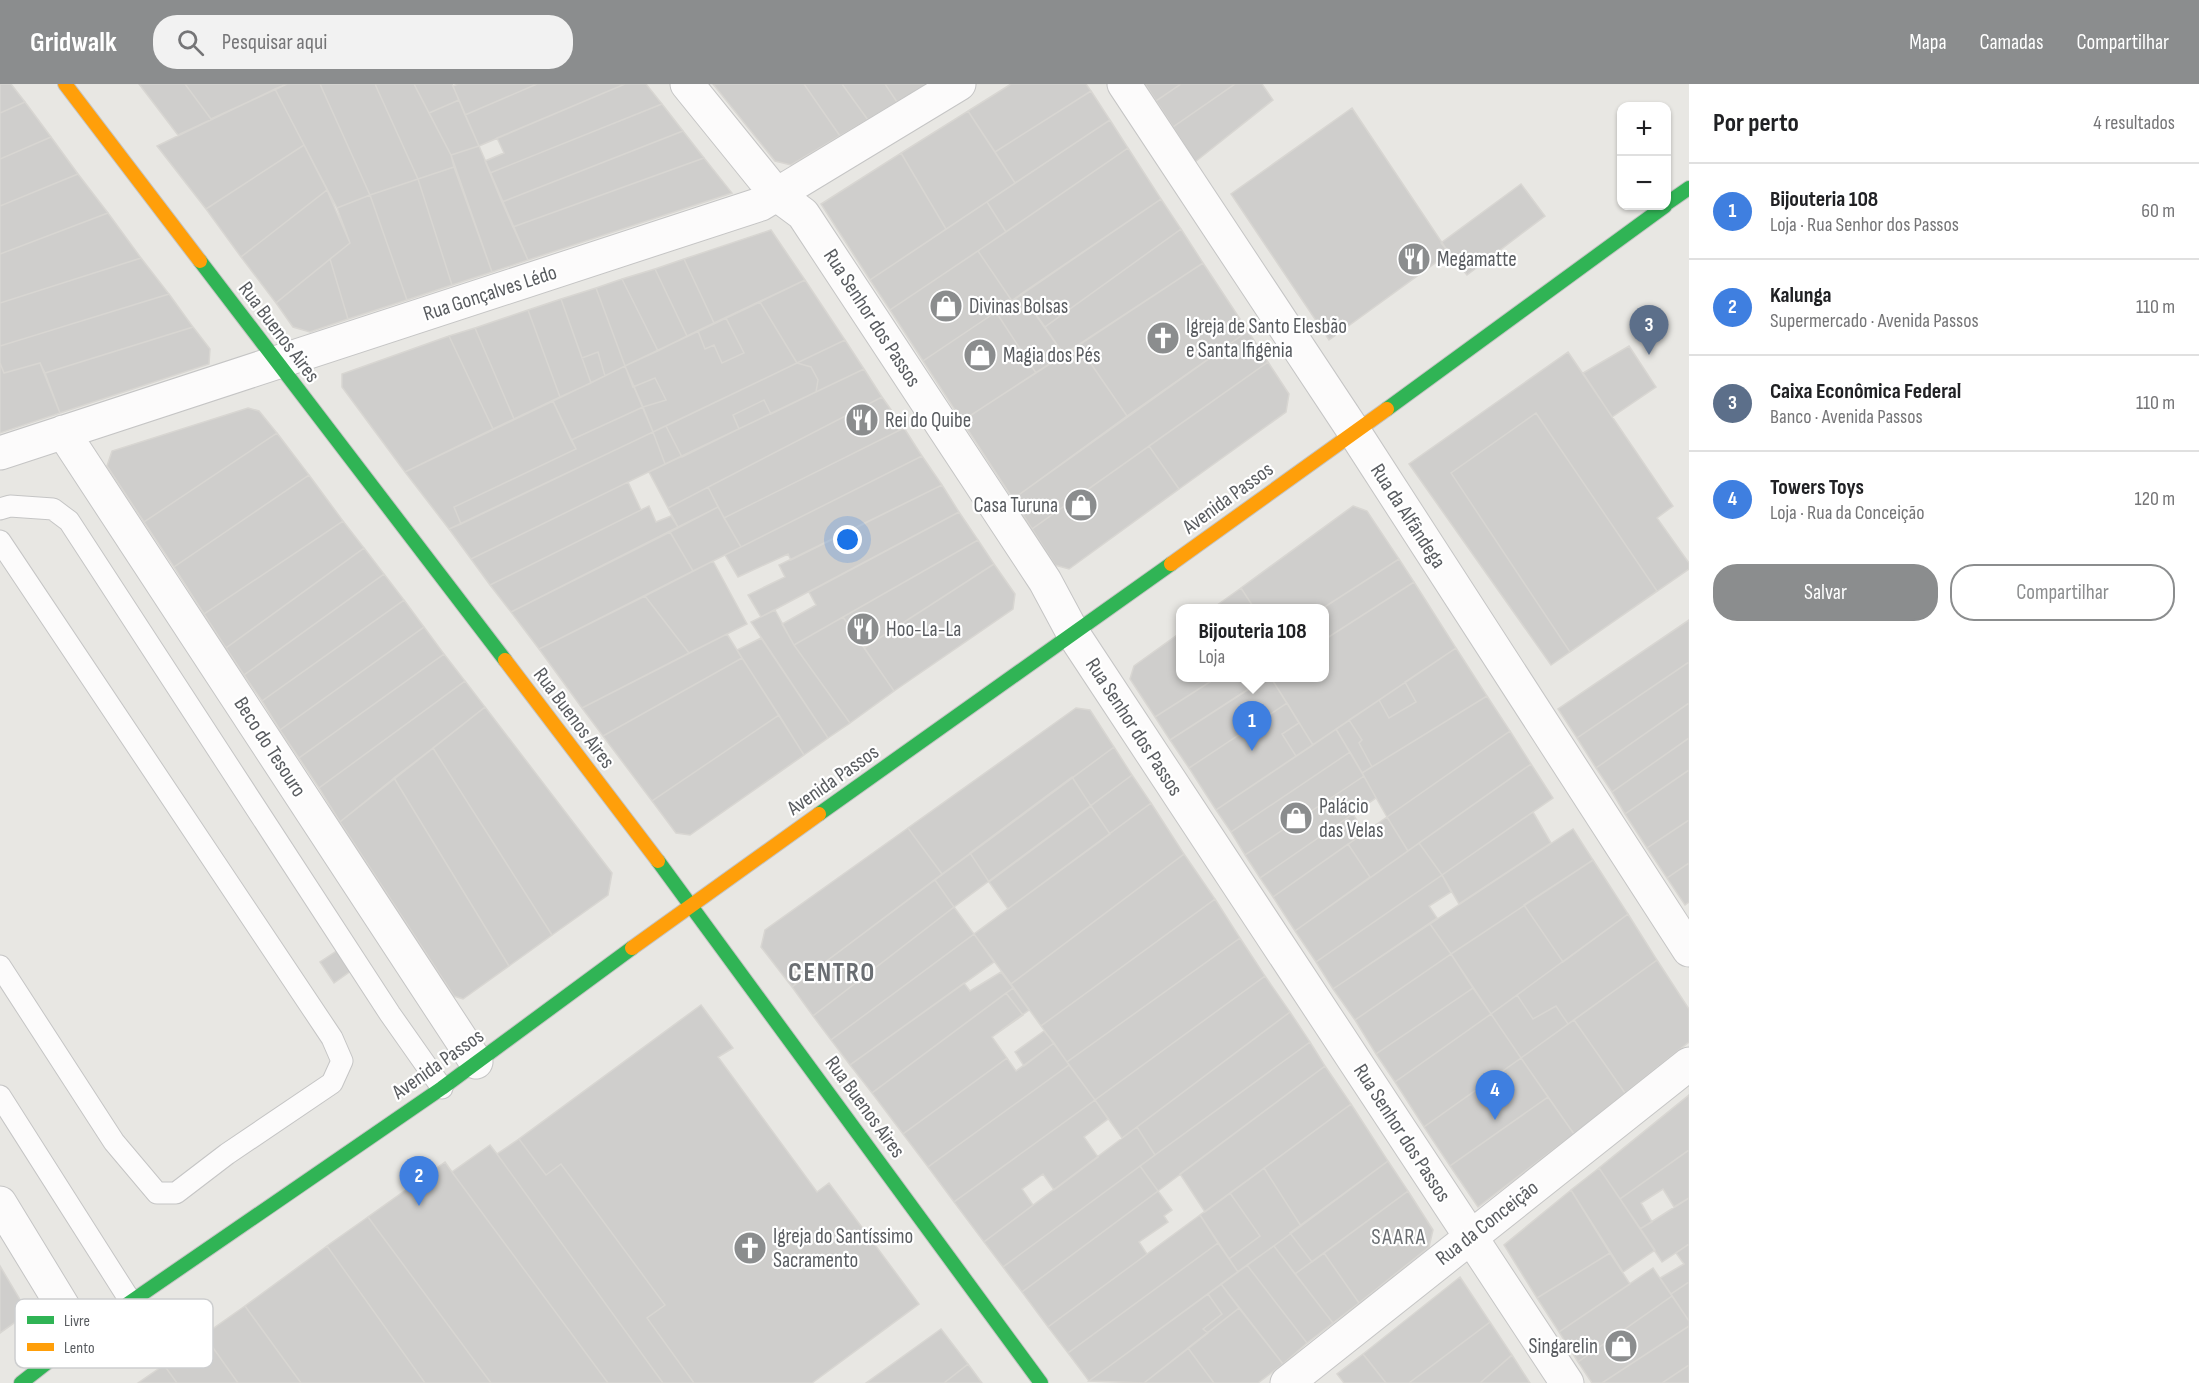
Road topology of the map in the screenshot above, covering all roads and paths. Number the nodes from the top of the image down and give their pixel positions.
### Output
1 (65, 84) edge
2 (687, 84) edge
3 (959, 84) edge
4 (1124, 84) edge
5 (1689, 188) edge
6 (776, 194) junction
7 (1671, 201) edge
8 (1659, 210) edge
9 (276, 363) junction
10 (63, 432) junction
11 (1355, 433) junction
12 (0, 453) edge
13 (0, 509) edge
14 (0, 541) edge
15 (1074, 635) junction
16 (691, 905) junction
17 (1689, 950) edge
18 (0, 966) edge
19 (476, 1062) junction
20 (1689, 1064) edge
21 (442, 1088) junction
22 (0, 1096) edge
23 (0, 1203) edge
24 (1470, 1236) junction
25 (58, 1299) edge
26 (129, 1299) edge
27 (135, 1299) edge
28 (40, 1368) edge
29 (21, 1383) edge
30 (1041, 1383) edge
31 (1287, 1383) edge
32 (1567, 1383) edge

1 - 9 main road, Rua Buenos Aires
2 - 6 street, Rua Senhor dos Passos
3 - 6 street, Rua Gonçalves Lédo
4 - 11 street, Rua da Alfândega
5 - 7 main road, Avenida Passos
6 - 9 street, Rua Gonçalves Lédo
6 - 15 street, Rua Senhor dos Passos
8 - 11 main road, Avenida Passos
9 - 10 street, Rua Gonçalves Lédo
9 - 16 main road, Rua Buenos Aires
10 - 12 street, Rua Gonçalves Lédo
10 - 19 street, Beco do Tesouro
11 - 15 main road, Avenida Passos
11 - 17 street, Rua da Alfândega
13 - 21 lane
14 - 18 lane
15 - 16 main road, Avenida Passos
15 - 24 street, Rua Senhor dos Passos
16 - 19 main road, Avenida Passos
16 - 30 main road, Rua Buenos Aires
19 - 21 main road, Avenida Passos
20 - 24 street, Rua da Conceição
21 - 27 main road, Avenida Passos
22 - 26 lane
23 - 25 street
24 - 31 street, Rua da Conceição
24 - 32 street, Rua Senhor dos Passos
28 - 29 main road, Avenida Passos

